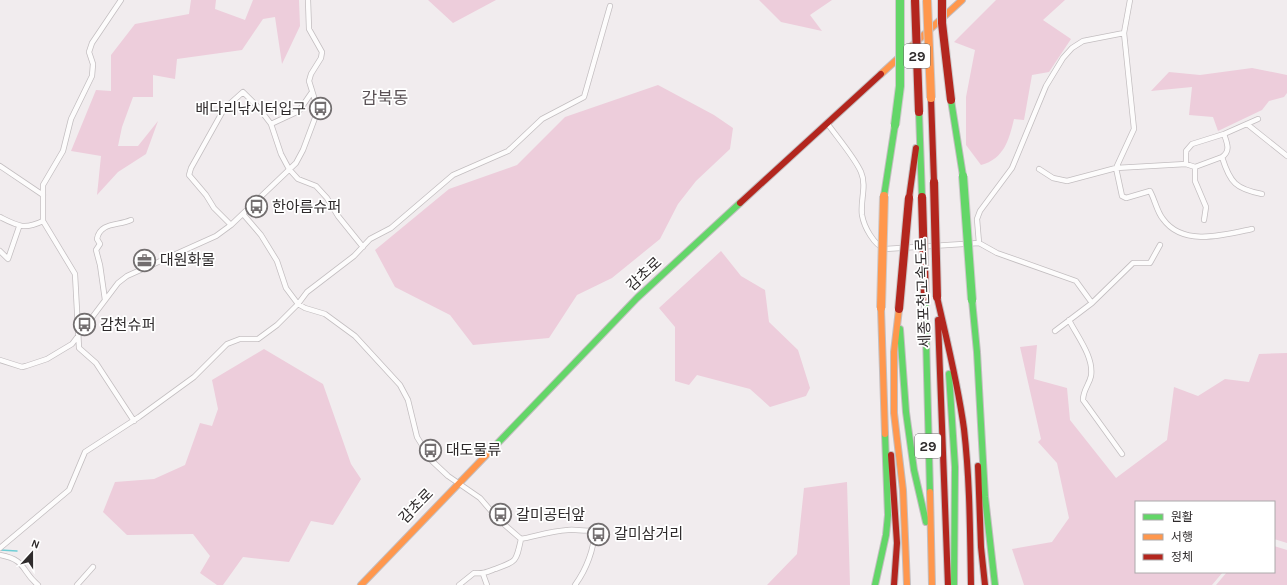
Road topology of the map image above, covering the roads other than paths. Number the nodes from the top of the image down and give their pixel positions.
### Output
1 (121, 0) edge
2 (308, 0) edge
3 (900, 0) edge
4 (915, 0) edge
5 (927, 0) edge
6 (942, 0) edge
7 (962, 0) edge
8 (1130, 0) edge
9 (610, 6) dead end
10 (1124, 33) junction
11 (312, 92) junction
12 (1258, 119) dead end
13 (828, 123) junction
14 (272, 124) junction
15 (1247, 124) junction
16 (919, 126) junction
17 (1224, 134) junction
18 (1287, 156) edge
19 (1222, 157) junction
20 (1186, 164) junction
21 (0, 166) edge
22 (1195, 167) junction
23 (1116, 168) junction
24 (289, 169) junction
25 (1038, 169) dead end
26 (1262, 194) dead end
27 (43, 196) junction
28 (243, 214) junction
29 (0, 217) edge
30 (131, 220) dead end
31 (1204, 220) dead end
32 (43, 221) junction
33 (232, 225) junction
34 (19, 227) junction
35 (1252, 228) dead end
36 (979, 243) junction
37 (1160, 245) dead end
38 (363, 247) junction
39 (0, 252) edge
40 (937, 297) junction
41 (105, 300) junction
42 (972, 300) junction
43 (1092, 303) junction
44 (298, 304) junction
45 (899, 309) junction
46 (1069, 320) junction
47 (1055, 331) dead end
48 (78, 337) junction
49 (882, 346) junction
50 (948, 348) junction
51 (0, 360) edge
52 (134, 421) junction
53 (1122, 454) dead end
54 (458, 483) junction
55 (521, 539) junction
56 (930, 539) junction
57 (2, 544) edge
58 (0, 555) edge
59 (93, 567) dead end
60 (483, 574) junction
61 (38, 585) edge
62 (77, 585) edge
63 (361, 585) edge
64 (459, 585) edge
65 (487, 585) edge
66 (575, 585) edge
67 (875, 585) edge
68 (894, 585) edge
69 (907, 585) edge
70 (932, 585) edge
71 (948, 585) edge
72 (954, 585) edge
73 (971, 585) edge
74 (985, 585) edge
75 (995, 585) edge

1 - 27 street
2 - 11 street
3 - 49 main road, bridge
4 - 16 main road, 세종포천고속도로 / 29, bridge
5 - 40 main road, 세종포천고속도로 / 29, bridge
6 - 42 main road, bridge
7 - 13 main road, 감초로
8 - 10 street
9 - 38 street
10 - 23 street
10 - 36 street
11 - 14 street
11 - 24 street
12 - 15 street
13 - 36 street
13 - 54 main road, 감초로
14 - 24 street
14 - 33 street
15 - 17 street
15 - 18 street
16 - 45 main road, bridge
16 - 56 main road, 세종포천고속도로 / 29, bridge
17 - 19 street
17 - 20 street
19 - 22 street
19 - 26 street
20 - 22 street
20 - 23 street
21 - 27 street
22 - 31 street
23 - 25 street
23 - 35 street
24 - 28 street
24 - 38 street
27 - 32 street
28 - 33 street
28 - 44 street
29 - 34 street
30 - 41 street
32 - 34 street
32 - 48 street
33 - 41 street
34 - 39 street
36 - 43 street
37 - 43 street
38 - 44 street
40 - 50 main road
40 - 71 main road, 세종포천고속도로 / 29
41 - 48 street
42 - 74 main road
42 - 75 main road
43 - 46 street
44 - 52 street
44 - 54 street
45 - 56 main road
45 - 69 main road
46 - 47 street
46 - 53 street
48 - 51 street
48 - 52 street
49 - 67 main road
49 - 68 main road
50 - 72 main road
50 - 73 main road
52 - 57 street
54 - 55 street
54 - 63 main road, 감초로
55 - 60 street
55 - 66 street
56 - 70 main road, 세종포천고속도로 / 29
58 - 61 street
59 - 62 street
60 - 64 street
60 - 65 street

